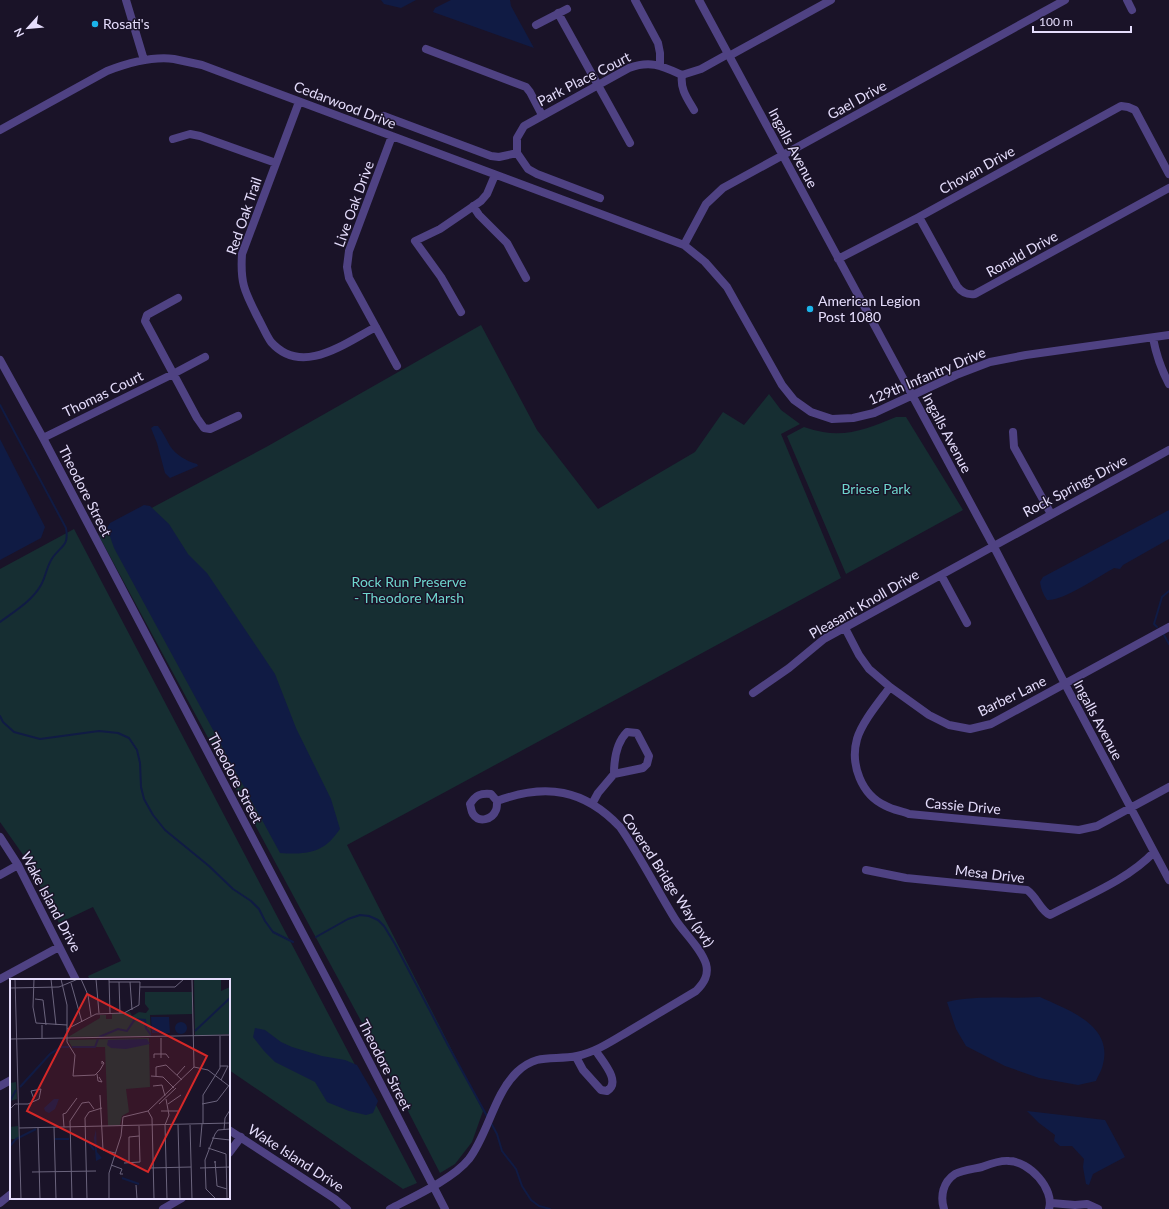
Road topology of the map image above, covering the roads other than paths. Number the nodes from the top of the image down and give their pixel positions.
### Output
1 (126, 0) edge
2 (635, 0) edge
3 (699, 0) edge
4 (831, 0) edge
5 (1065, 0) edge
6 (1127, 0) edge
7 (567, 9) dead end
8 (1132, 10) dead end
9 (558, 13) junction
10 (536, 25) dead end
11 (426, 50) dead end
12 (729, 55) junction
13 (144, 60) junction
14 (660, 66) junction
15 (682, 75) junction
16 (598, 85) junction
17 (299, 102) junction
18 (694, 110) dead end
19 (542, 115) junction
20 (384, 116) dead end
21 (0, 130) edge
22 (392, 136) junction
23 (173, 139) dead end
24 (630, 143) dead end
25 (517, 153) junction
26 (783, 156) junction
27 (276, 163) junction
28 (1169, 174) edge
29 (495, 175) junction
30 (1169, 188) edge
31 (600, 198) dead end
32 (473, 206) junction
33 (920, 217) junction
34 (684, 246) junction
35 (838, 259) junction
36 (526, 278) dead end
37 (178, 298) dead end
38 (461, 312) dead end
39 (376, 327) junction
40 (1169, 336) edge
41 (1153, 338) junction
42 (205, 357) dead end
43 (0, 360) edge
44 (397, 366) dead end
45 (174, 374) junction
46 (1169, 384) edge
47 (912, 396) junction
48 (238, 416) dead end
49 (1013, 432) dead end
50 (43, 438) junction
51 (1169, 450) edge
52 (1051, 514) junction
53 (993, 545) junction
54 (941, 575) junction
55 (967, 623) dead end
56 (1169, 626) edge
57 (844, 628) junction
58 (1064, 684) junction
59 (890, 688) junction
60 (753, 693) dead end
61 (614, 774) junction
62 (1169, 787) edge
63 (497, 801) dead end
64 (592, 804) junction
65 (1130, 808) junction
66 (0, 837) edge
67 (1154, 852) junction
68 (18, 865) junction
69 (866, 870) dead end
70 (0, 875) edge
71 (1169, 880) edge
72 (59, 947) junction
73 (0, 979) edge
74 (75, 979) edge
75 (596, 1051) junction
76 (576, 1057) junction
77 (10, 1081) edge
78 (0, 1086) edge
79 (230, 1131) edge
80 (241, 1137) junction
81 (230, 1152) edge
82 (433, 1186) junction
83 (10, 1195) edge
84 (180, 1199) edge
85 (0, 1203) edge
86 (1050, 1206) edge
87 (1076, 1207) edge
88 (163, 1209) edge
89 (347, 1209) edge
90 (390, 1209) edge
91 (445, 1209) edge
92 (944, 1209) edge
93 (1098, 1209) edge

1 - 13 street
2 - 14 street
3 - 12 street, Ingalls Avenue
4 - 12 street
5 - 26 street, Gael Drive
6 - 8 street
7 - 9 street
9 - 10 street
9 - 16 street
11 - 19 street
12 - 15 street
12 - 26 street, Ingalls Avenue
13 - 17 street, Cedarwood Drive
13 - 21 street, Cedarwood Drive
14 - 15 street, Park Place Court
14 - 16 street, Park Place Court
15 - 18 street
16 - 19 street, Park Place Court
16 - 24 street
17 - 22 street, Cedarwood Drive
17 - 27 street, Red Oak Trail
19 - 25 street, Park Place Court
20 - 25 street
22 - 29 street, Cedarwood Drive
22 - 39 street, Live Oak Drive
23 - 27 street
25 - 31 street
26 - 34 street, Gael Drive
26 - 35 street, Ingalls Avenue
27 - 39 street, Red Oak Trail
28 - 33 street, Chovan Drive
29 - 32 street
29 - 34 street, Cedarwood Drive
30 - 33 street, Ronald Drive
32 - 36 street
32 - 38 street
33 - 35 street, Chovan Drive
34 - 47 street, 129th Infantry Drive
35 - 47 street, Ingalls Avenue
37 - 45 street
39 - 44 street, Live Oak Drive
40 - 41 street, 129th Infantry Drive
41 - 46 street
41 - 47 street, 129th Infantry Drive
42 - 45 street, Thomas Court
43 - 50 street, Theodore Street
45 - 48 street
45 - 50 street, Thomas Court
47 - 53 street, Ingalls Avenue
49 - 52 street
50 - 82 street, Theodore Street
51 - 52 street, Rock Springs Drive
52 - 53 street, Rock Springs Drive
53 - 54 street, Pleasant Knoll Drive
53 - 58 street, Ingalls Avenue
54 - 55 street
54 - 57 street, Pleasant Knoll Drive
56 - 58 street, Barber Lane
57 - 59 street, Barber Lane
57 - 60 street, Pleasant Knoll Drive
58 - 59 street, Barber Lane
58 - 65 street, Ingalls Avenue
59 - 65 street, Cassie Drive
61 - 61 street
61 - 64 street
62 - 65 street, Cassie Drive
63 - 64 street, Covered Bridge Way (pvt)
64 - 75 street, Covered Bridge Way (pvt)
65 - 67 street, Ingalls Avenue
66 - 68 street, Wake Island Drive
67 - 69 street, Mesa Drive
67 - 71 street, Ingalls Avenue
68 - 70 street
68 - 72 street, Wake Island Drive
72 - 73 street
72 - 74 street, Wake Island Drive
75 - 76 street, Covered Bridge Way (pvt)
75 - 76 street
76 - 82 street, Covered Bridge Way (pvt)
77 - 78 street
79 - 80 street, Wake Island Drive
80 - 81 street
80 - 89 street, Wake Island Drive
82 - 90 street
82 - 91 street, Theodore Street
83 - 85 street
84 - 88 street
86 - 87 street
86 - 92 street
87 - 93 street

